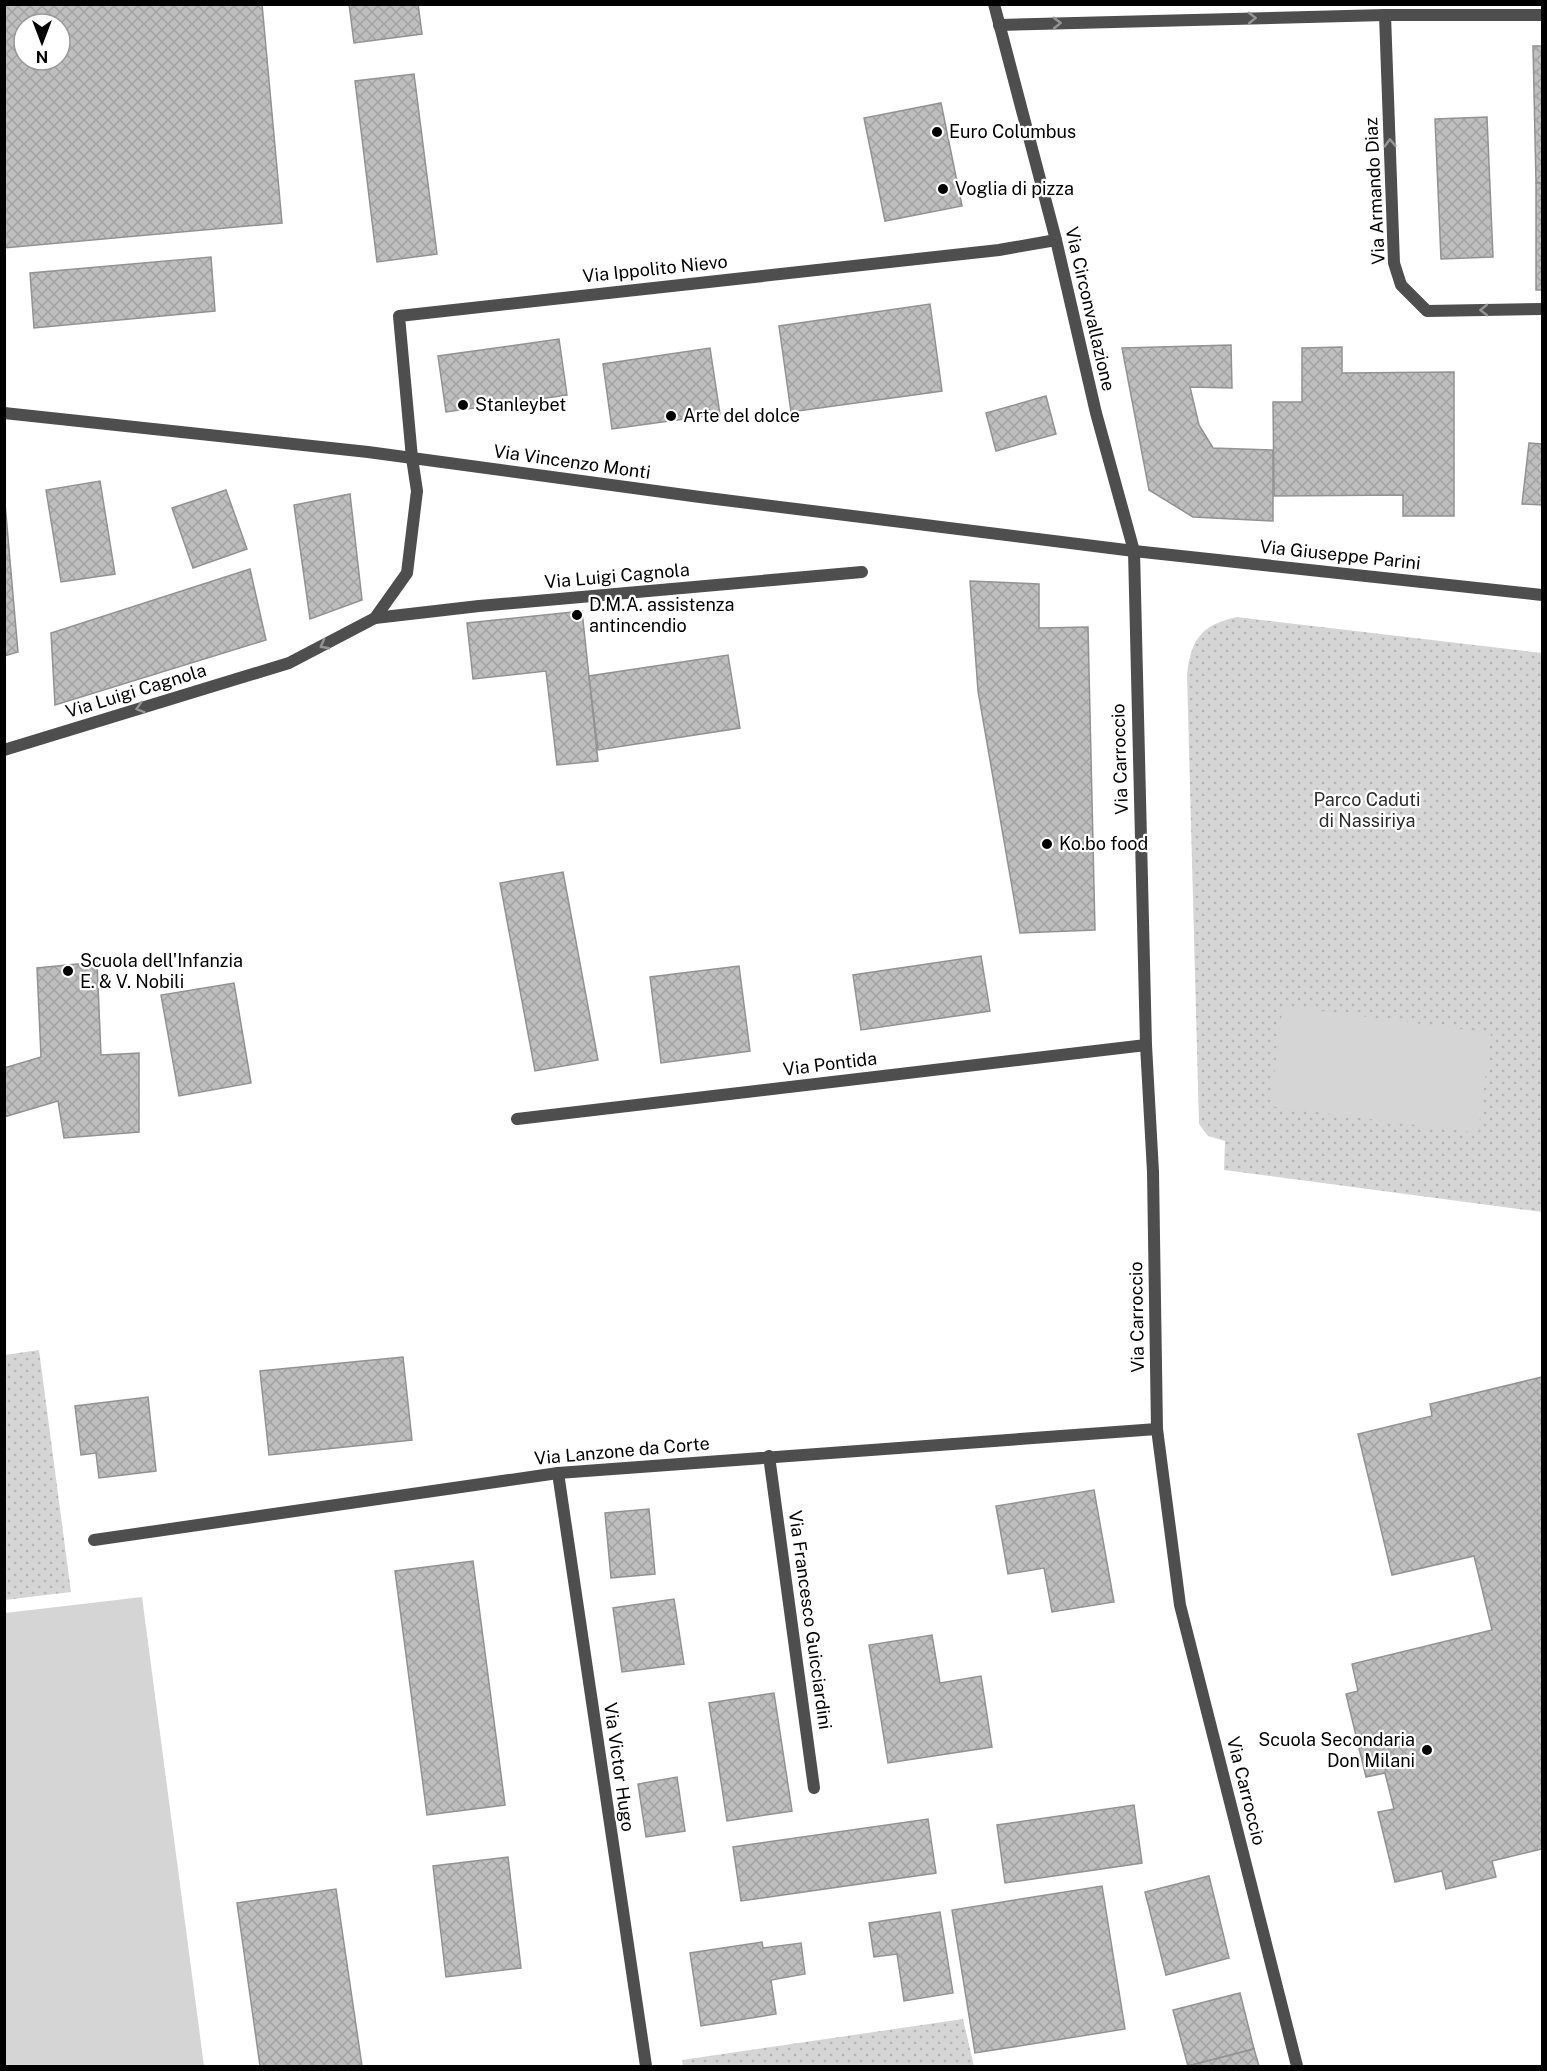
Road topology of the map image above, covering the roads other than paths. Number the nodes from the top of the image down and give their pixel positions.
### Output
1 (994, 4) edge
2 (1385, 15) junction
3 (1542, 15) edge
4 (999, 25) junction
5 (1056, 240) junction
6 (1542, 309) edge
7 (4, 413) edge
8 (412, 458) junction
9 (1134, 551) junction
10 (862, 572) dead end
11 (1542, 594) edge
12 (375, 618) junction
13 (4, 750) edge
14 (1146, 1045) junction
15 (517, 1119) dead end
16 (1157, 1429) junction
17 (769, 1456) junction
18 (558, 1473) junction
19 (94, 1540) dead end
20 (814, 1788) dead end
21 (646, 2067) edge
22 (1297, 2067) edge

1 - 4 street, Via Circonvallazione
2 - 3 street
4 -> 2 street
6 -> 2 street, Via Armando Diaz
4 - 5 street, Via Circonvallazione
5 - 8 street, Via Ippolito Nievo
5 - 9 street, Via Circonvallazione
7 - 8 street, Via Vincenzo Monti
8 - 9 street, Via Vincenzo Monti
8 - 12 street, Via Luigi Cagnola
9 - 11 street, Via Giuseppe Parini
9 - 14 street, Via Carroccio
10 - 12 street, Via Luigi Cagnola
12 -> 13 street, Via Luigi Cagnola
14 - 15 street, Via Pontida
14 - 16 street, Via Carroccio
16 - 17 street, Via Lanzone da Corte
16 - 22 street, Via Carroccio
17 - 18 street, Via Lanzone da Corte
17 - 20 street, Via Francesco Guicciardini
18 - 19 street, Via Lanzone da Corte
18 - 21 street, Via Victor Hugo

